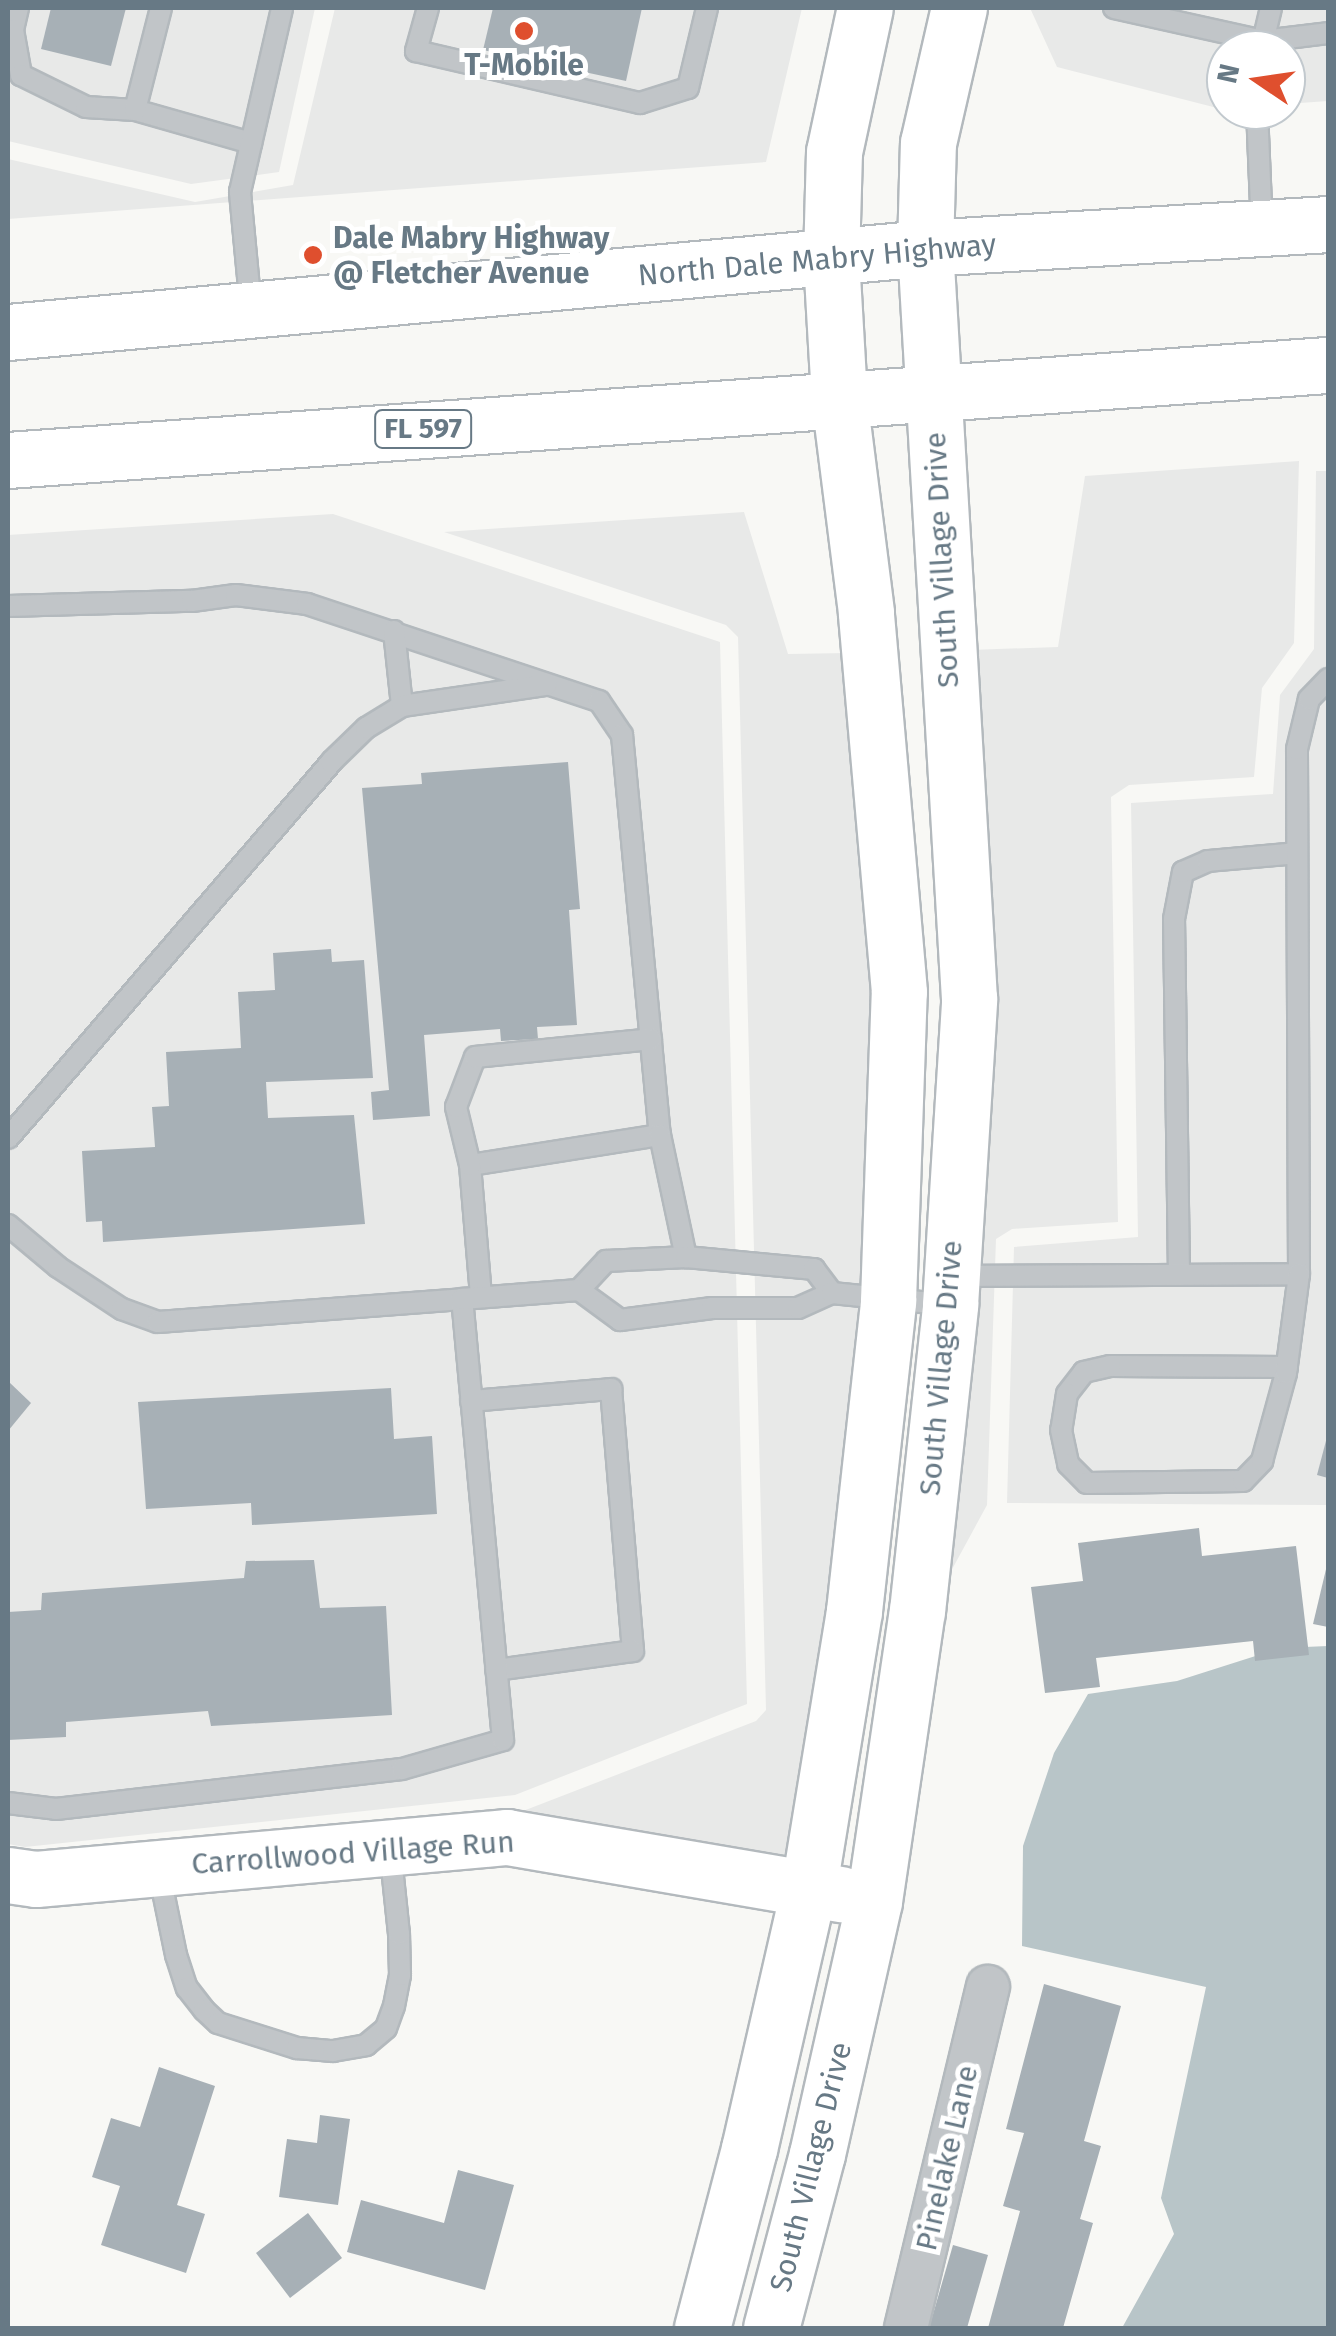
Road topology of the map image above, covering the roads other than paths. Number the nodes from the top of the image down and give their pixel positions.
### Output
1 (18, 8) edge
2 (161, 8) edge
3 (282, 8) edge
4 (428, 8) edge
5 (707, 8) edge
6 (865, 8) edge
7 (959, 8) edge
8 (1114, 8) edge
9 (1206, 32) edge
10 (136, 110) junction
11 (1257, 130) edge
12 (251, 143) junction
13 (1328, 224) edge
14 (1262, 228) junction
15 (925, 248) junction
16 (831, 259) junction
17 (251, 310) junction
18 (8, 332) edge
19 (1328, 365) edge
20 (935, 394) junction
21 (839, 397) junction
22 (8, 460) edge
23 (8, 606) edge
24 (394, 631) junction
25 (1328, 679) edge
26 (550, 684) junction
27 (402, 706) junction
28 (1297, 853) junction
29 (651, 1039) junction
30 (660, 1135) junction
31 (8, 1138) edge
32 (470, 1166) junction
33 (8, 1225) edge
34 (686, 1256) junction
35 (1179, 1274) junction
36 (1299, 1274) junction
37 (579, 1290) junction
38 (951, 1290) junction
39 (832, 1293) junction
40 (472, 1298) junction
41 (888, 1301) junction
42 (1287, 1367) junction
43 (471, 1402) junction
44 (496, 1670) junction
45 (8, 1803) edge
46 (390, 1847) junction
47 (158, 1868) junction
48 (8, 1875) edge
49 (809, 1886) junction
50 (874, 1902) junction
51 (988, 1986) dead end
52 (702, 2328) edge
53 (770, 2328) edge
54 (906, 2328) edge

1 - 10 lane
2 - 10 lane
3 - 12 lane
4 - 5 lane
6 - 16 street, South Village Drive
7 - 15 street, South Village Drive
8 - 9 lane
10 - 12 lane
11 - 14 lane
12 - 17 lane
13 - 14 street, North Dale Mabry Highway
14 - 15 street, North Dale Mabry Highway
15 - 16 street, North Dale Mabry Highway
15 - 20 street, South Village Drive
16 - 17 street, North Dale Mabry Highway
16 - 21 street, South Village Drive
17 - 18 street, North Dale Mabry Highway
19 - 20 street, FL 597
20 - 21 street, FL 597
20 - 38 street, South Village Drive
21 - 22 street, FL 597
21 - 41 street, South Village Drive
23 - 24 lane
24 - 26 lane
24 - 27 lane
25 - 28 lane
26 - 27 lane
26 - 29 lane
27 - 31 lane
28 - 35 lane
28 - 36 lane
29 - 30 lane
29 - 32 lane
30 - 32 lane
30 - 34 lane
32 - 40 lane
33 - 40 lane
34 - 37 lane
34 - 39 lane
35 - 36 lane
35 - 38 lane
36 - 42 lane
37 - 39 lane
37 - 40 lane
38 - 41 lane
38 - 50 street, South Village Drive
39 - 41 lane
40 - 43 lane
41 - 49 street, South Village Drive
42 - 42 lane
43 - 44 lane
43 - 44 lane
44 - 45 lane
46 - 47 street, Carrollwood Village Run
46 - 47 lane
46 - 49 street, Carrollwood Village Run
47 - 48 street, Carrollwood Village Run
49 - 50 street, Carrollwood Village Run
49 - 52 street, South Village Drive
50 - 53 street, South Village Drive
51 - 54 street, Pinelake Lane

